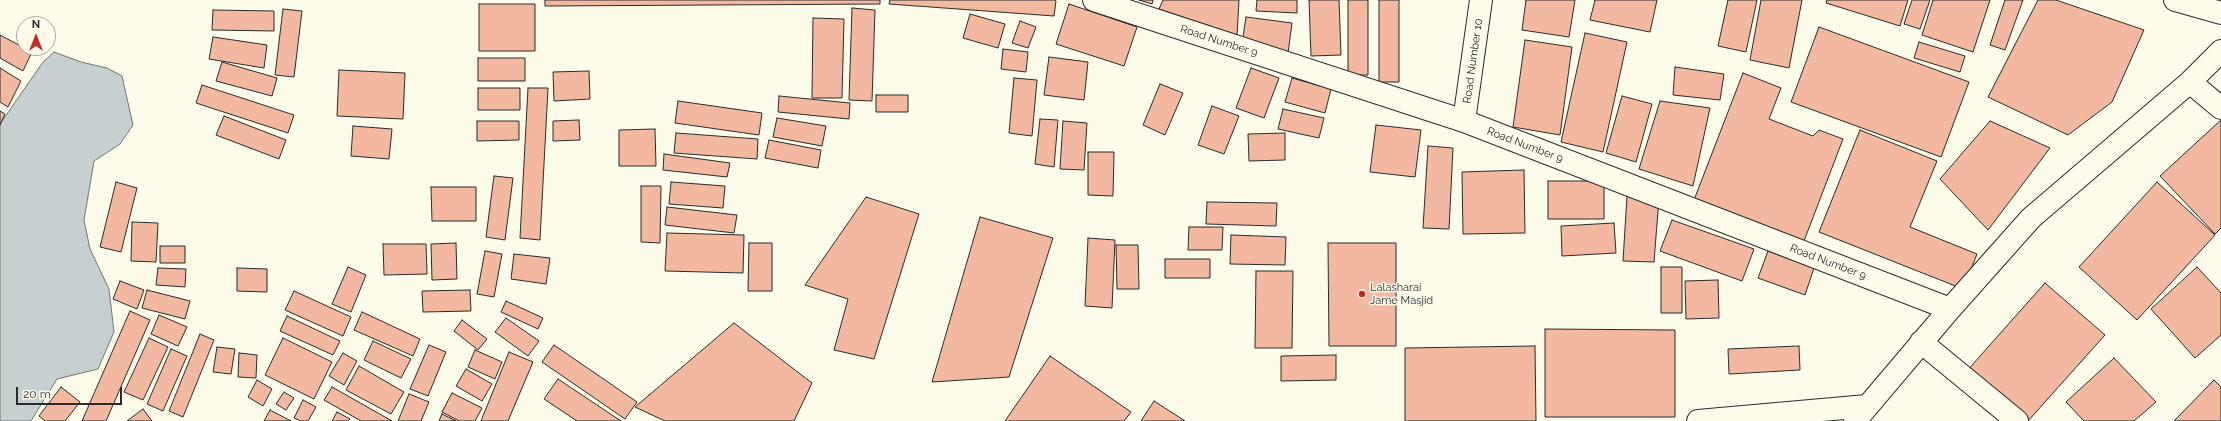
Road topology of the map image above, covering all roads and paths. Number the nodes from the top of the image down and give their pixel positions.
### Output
1 (1094, 0) edge
2 (1481, 0) edge
3 (2175, 0) edge
4 (2221, 13) edge
5 (2221, 51) edge
6 (2190, 82) junction
7 (2221, 108) edge
8 (1464, 121) junction
9 (1950, 309) junction
10 (1921, 342) junction
11 (1861, 414) edge
12 (1698, 421) edge
13 (2017, 421) edge

1 - 8 street, Road Number 9
2 - 8 street, Road Number 10
3 - 4 street
5 - 6 street
6 - 7 street
6 - 9 street
8 - 9 street, Road Number 9
9 - 10 street
10 - 11 street
10 - 13 street
11 - 12 street

